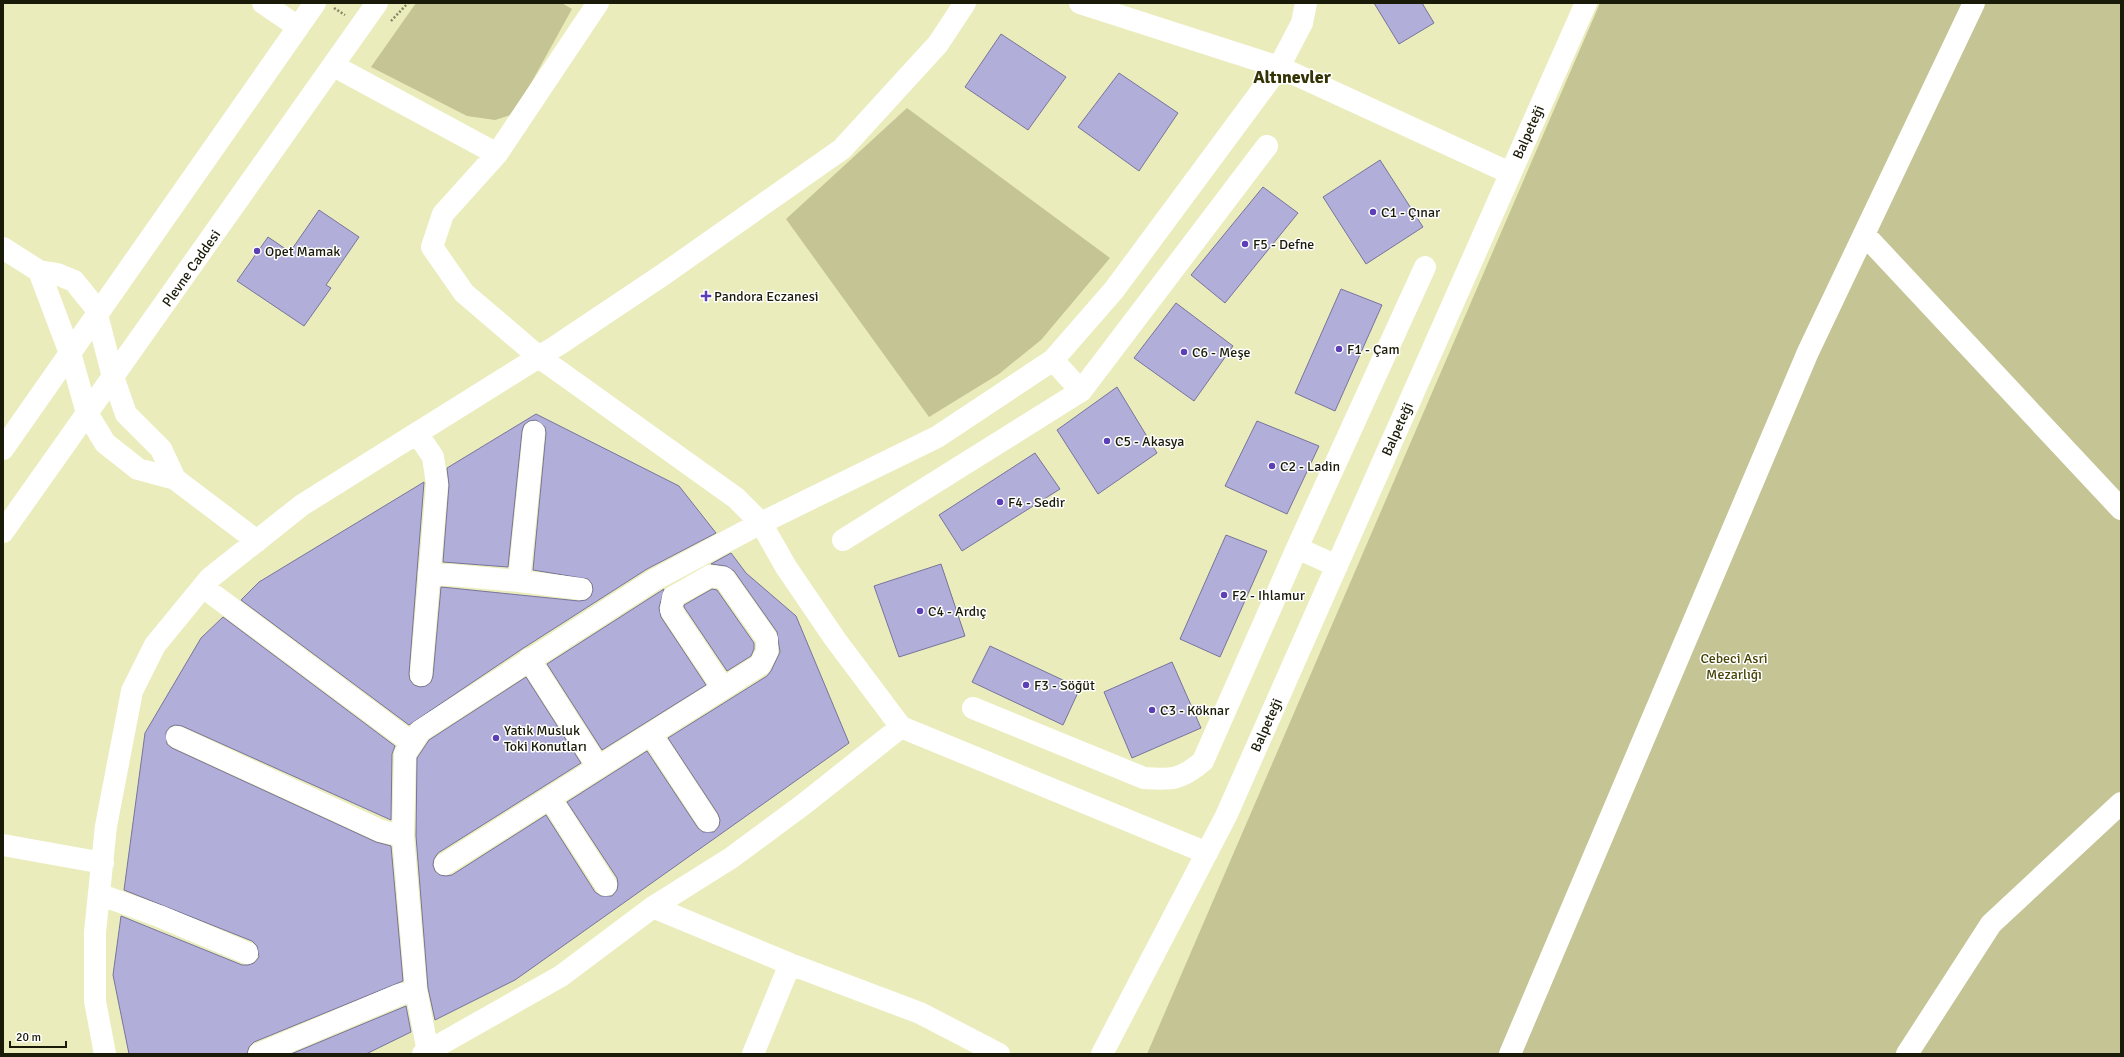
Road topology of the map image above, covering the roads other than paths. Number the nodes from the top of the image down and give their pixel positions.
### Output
1 (263, 3) edge
2 (315, 3) edge
3 (377, 3) edge
4 (598, 3) edge
5 (965, 3) edge
6 (1080, 3) edge
7 (1306, 3) edge
8 (1586, 3) edge
9 (1974, 3) edge
10 (298, 27) junction
11 (334, 66) junction
12 (1279, 67) junction
13 (1267, 146) dead end
14 (497, 154) junction
15 (1510, 173) junction
16 (1864, 234) junction
17 (3, 248) edge
18 (1425, 267) dead end
19 (38, 271) junction
20 (97, 315) junction
21 (70, 353) junction
22 (539, 357) junction
23 (1053, 360) junction
24 (113, 377) junction
25 (1081, 391) junction
26 (88, 413) junction
27 (534, 432) dead end
28 (417, 433) junction
29 (3, 450) edge
30 (175, 479) junction
31 (2121, 509) edge
32 (761, 523) junction
33 (3, 532) edge
34 (843, 540) dead end
35 (257, 541) junction
36 (1298, 548) junction
37 (1337, 566) junction
38 (429, 573) junction
39 (519, 581) junction
40 (203, 587) junction
41 (581, 589) dead end
42 (530, 659) junction
43 (421, 675) dead end
44 (723, 688) junction
45 (973, 708) dead end
46 (901, 727) junction
47 (651, 734) junction
48 (177, 737) dead end
49 (412, 743) junction
50 (598, 767) junction
51 (550, 798) junction
52 (2121, 803) edge
53 (708, 821) dead end
54 (403, 836) junction
55 (3, 845) edge
56 (1207, 854) junction
57 (103, 863) junction
58 (445, 864) dead end
59 (606, 885) dead end
60 (101, 895) junction
61 (653, 907) junction
62 (247, 953) dead end
63 (790, 964) junction
64 (416, 990) junction
65 (426, 1053) edge
66 (105, 1054) edge
67 (259, 1054) edge
68 (753, 1054) edge
69 (999, 1054) edge
70 (1102, 1054) edge
71 (1510, 1054) edge
72 (1907, 1054) edge

1 - 10 street
2 - 10 street
3 - 11 street, Plevne Caddesi
4 - 14 street
5 - 22 street
6 - 12 street
7 - 12 street
8 - 15 street, Balpeteği
9 - 16 street
10 - 20 street
11 - 14 street
11 - 24 street, Plevne Caddesi
12 - 15 street
12 - 23 street
13 - 25 street
14 - 22 street
15 - 37 street, Balpeteği
16 - 31 street
16 - 71 street
17 - 19 street
18 - 36 street
19 - 20 street
19 - 21 street
20 - 21 street
20 - 24 street
21 - 26 street
21 - 29 street
22 - 28 street
22 - 32 street
23 - 25 street
23 - 32 street
24 - 26 street, Plevne Caddesi
24 - 30 street
25 - 34 street
26 - 30 street
26 - 33 street, Plevne Caddesi
27 - 39 street
28 - 35 street
28 - 38 street
30 - 35 street
32 - 42 street
32 - 46 street
35 - 40 street
36 - 37 street
36 - 45 street
37 - 56 street, Balpeteği
38 - 39 street
38 - 43 street
39 - 41 street
40 - 49 street
40 - 57 street
42 - 49 street
42 - 50 street
44 - 44 street
44 - 47 street
46 - 56 street
46 - 61 street
47 - 50 street
47 - 53 street
48 - 54 street
49 - 54 street
50 - 51 street
51 - 58 street
51 - 59 street
52 - 72 street
54 - 64 street
55 - 57 street
56 - 70 street, Balpeteği
57 - 60 street
60 - 62 street
60 - 66 street
61 - 63 street
61 - 65 street
63 - 68 street
63 - 69 street
64 - 65 street
64 - 67 street

